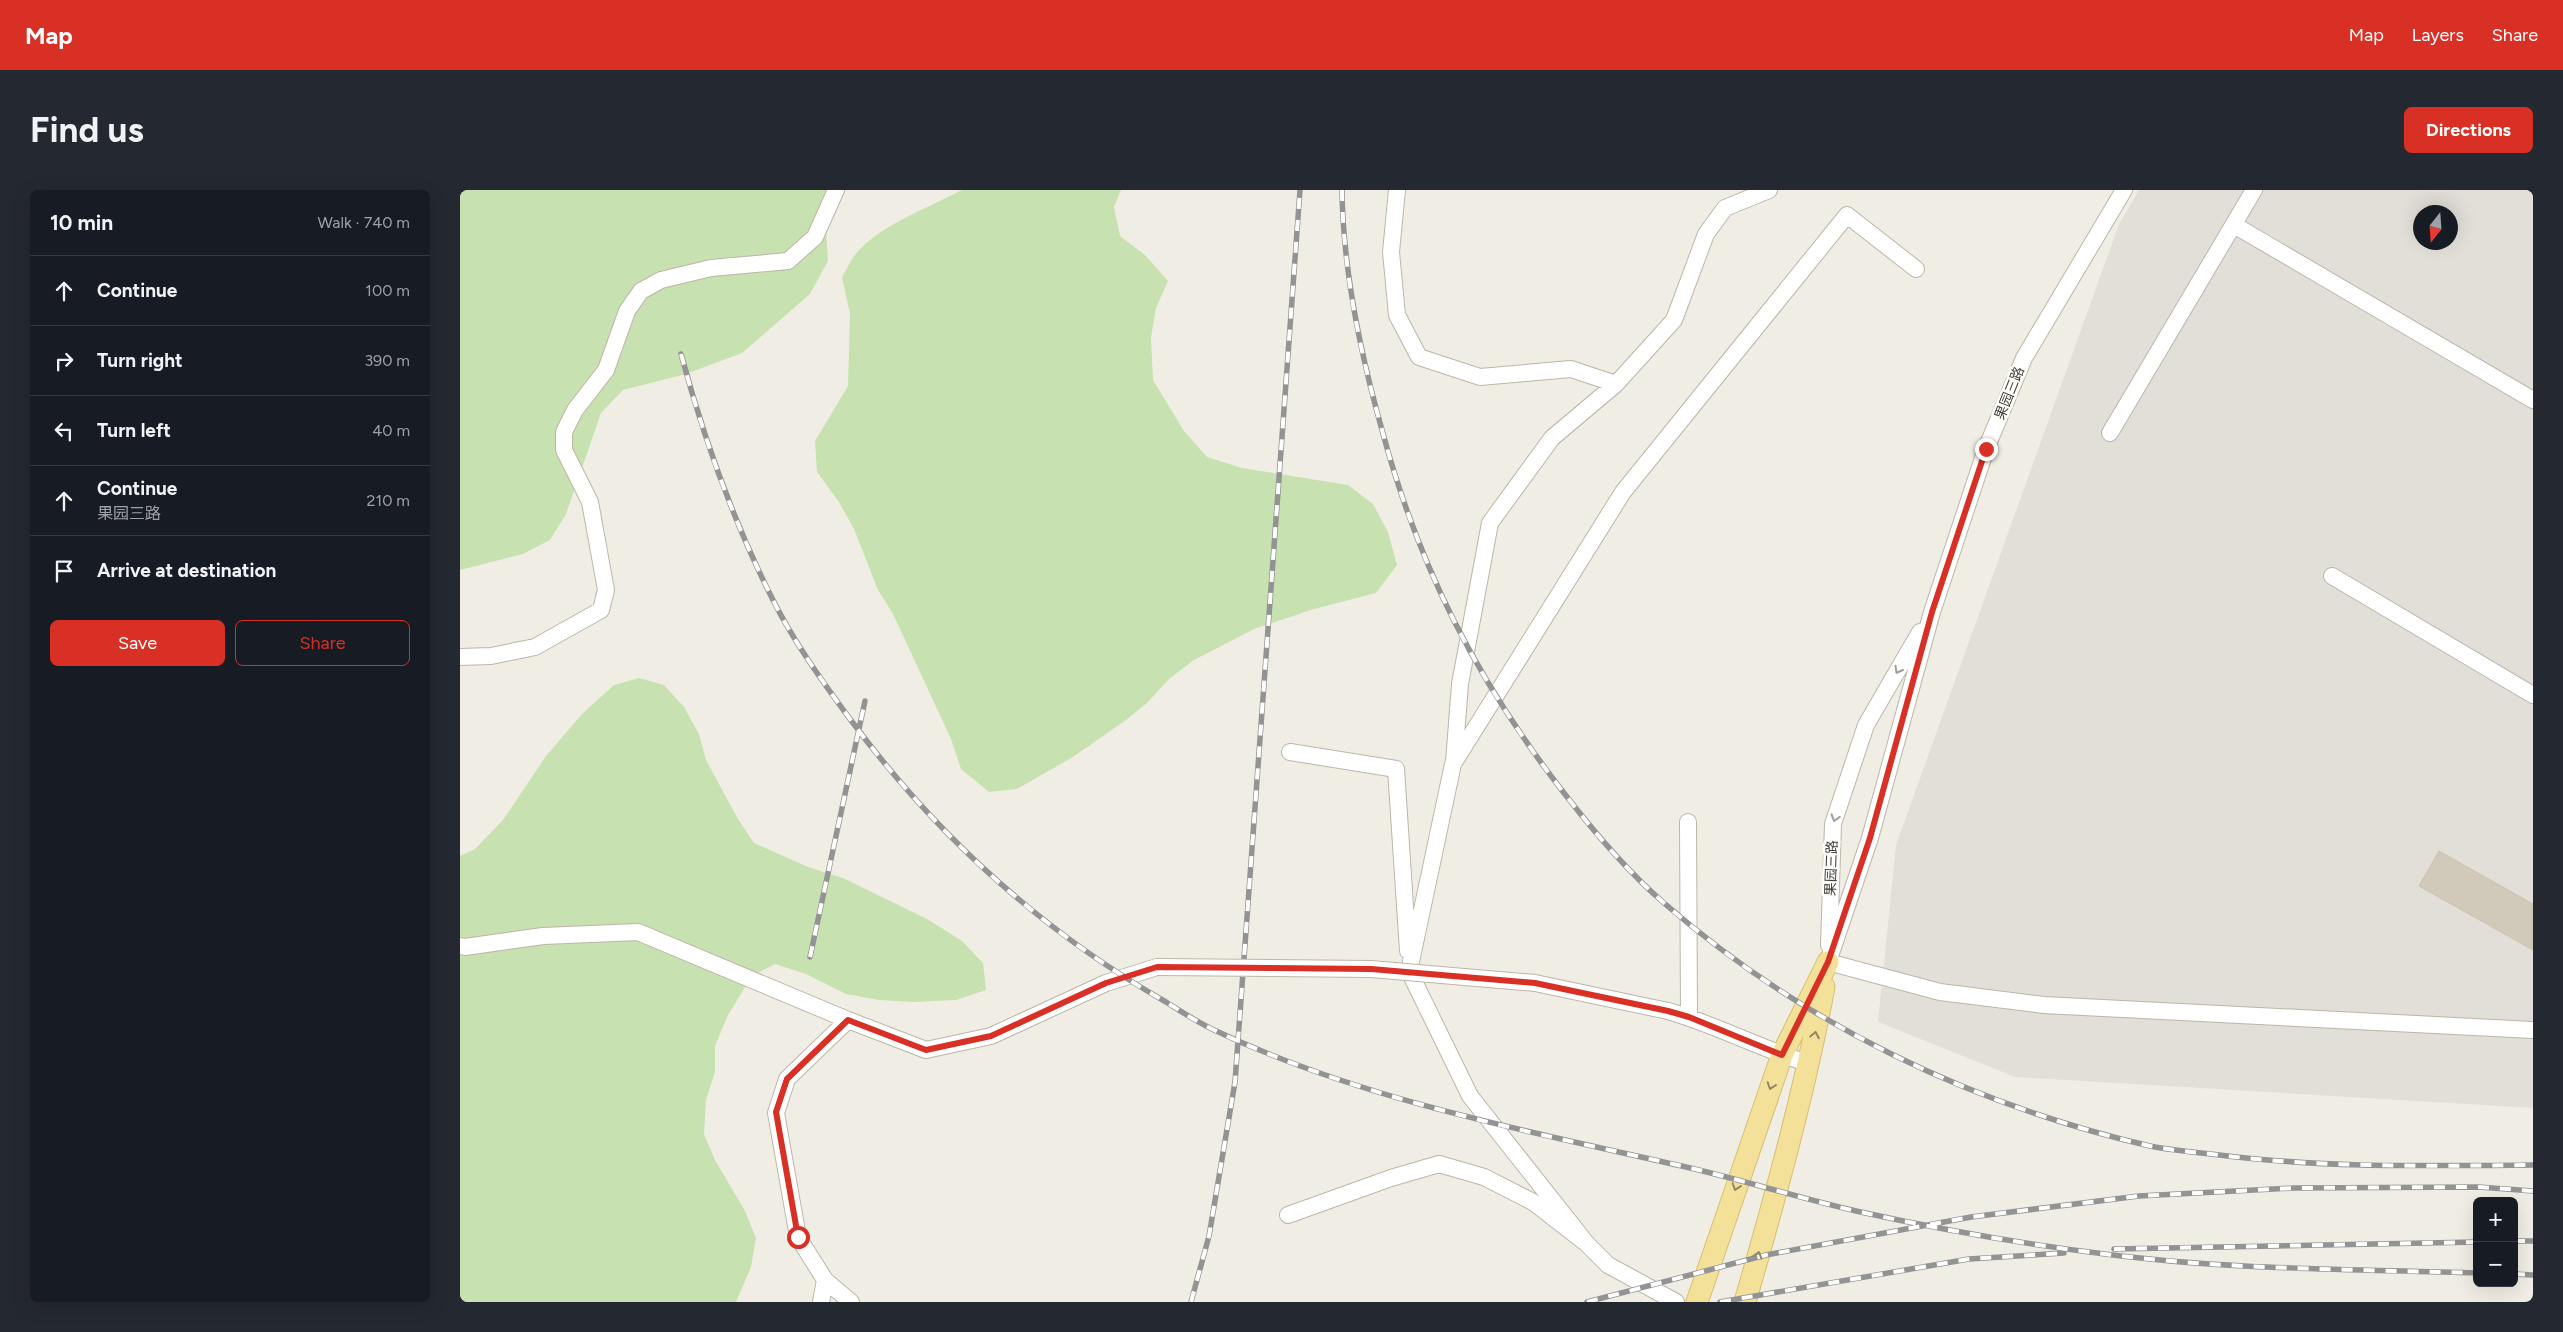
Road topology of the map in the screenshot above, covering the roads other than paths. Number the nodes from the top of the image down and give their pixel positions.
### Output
1 (836, 190) edge
2 (1396, 190) edge
3 (1769, 190) edge
4 (2124, 190) edge
5 (2254, 190) edge
6 (2234, 225) junction
7 (1916, 269) dead end
8 (1616, 384) junction
9 (2533, 400) edge
10 (2110, 433) dead end
11 (2332, 576) dead end
12 (1932, 612) junction
13 (460, 657) edge
14 (2533, 695) edge
15 (1290, 752) dead end
16 (1454, 764) junction
17 (1688, 822) dead end
18 (460, 946) edge
19 (1828, 962) junction
20 (1409, 971) junction
21 (1689, 1017) junction
22 (848, 1020) junction
23 (2533, 1030) edge
24 (1782, 1055) junction
25 (1810, 1064) junction
26 (1288, 1215) dead end
27 (1587, 1244) junction
28 (825, 1280) junction
29 (821, 1302) edge
30 (851, 1302) edge
31 (1676, 1302) edge
32 (1698, 1302) edge
33 (1744, 1302) edge

1 - 13 street
2 - 8 street
3 - 8 street
4 - 12 street, 果园三路
5 - 6 street
6 - 9 street
6 - 10 street
7 - 16 street
8 - 16 street
11 - 14 street
12 - 19 street, 果园三路
12 -> 19 street, 果园三路
15 - 20 street
16 - 20 street
17 - 21 street
18 - 22 street
19 - 23 street
19 - 24 main road
25 -> 19 main road
20 - 27 street
21 - 22 street, bridge
21 - 24 street
22 - 28 street
24 - 25 street
24 -> 32 main road
33 -> 25 main road
26 - 27 street
27 - 31 street
28 - 29 street
28 - 30 street

